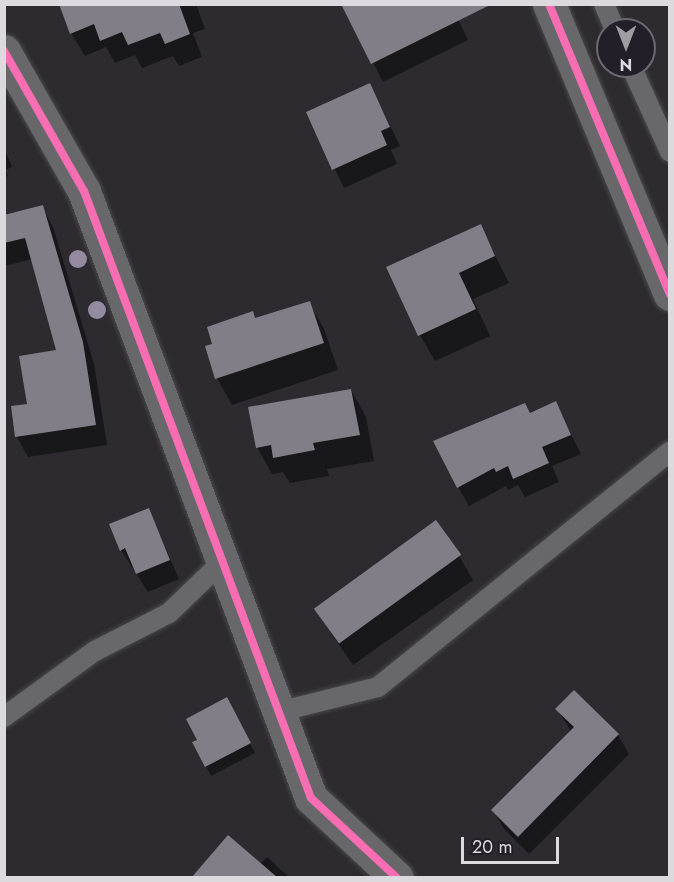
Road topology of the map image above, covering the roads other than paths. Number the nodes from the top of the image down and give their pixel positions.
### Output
1 (549, 4) edge
2 (604, 4) edge
3 (610, 18) edge
4 (4, 51) edge
5 (636, 78) edge
6 (669, 152) edge
7 (669, 294) edge
8 (669, 451) edge
9 (221, 563) junction
10 (278, 712) junction
11 (4, 717) edge
12 (397, 878) edge

1 - 7 street
2 - 3 lane
4 - 9 street
5 - 6 lane
8 - 10 lane
9 - 10 street
9 - 11 lane
10 - 12 street

